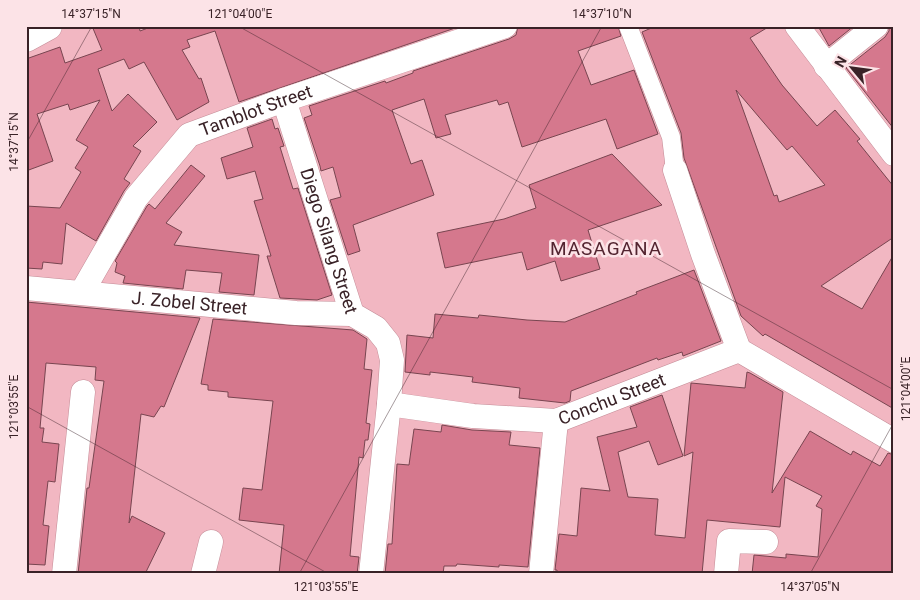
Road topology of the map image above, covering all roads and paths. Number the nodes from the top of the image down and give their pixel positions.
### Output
1 (48, 26) edge
2 (505, 26) edge
3 (628, 26) edge
4 (797, 26) edge
5 (876, 26) edge
6 (26, 38) edge
7 (826, 66) junction
8 (284, 100) junction
9 (894, 154) edge
10 (674, 170) joint
11 (26, 288) edge
12 (82, 292) junction
13 (352, 314) junction
14 (739, 350) junction
15 (83, 392) dead end
16 (389, 404) junction
17 (556, 421) junction
18 (894, 441) edge
19 (211, 542) dead end
20 (766, 542) dead end
21 (64, 574) edge
22 (203, 574) edge
23 (371, 574) edge
24 (541, 574) edge
25 (726, 574) edge

1 - 6 street
2 - 8 street, Tamblot Street
3 - 10 street
4 - 7 street
5 - 7 street
7 - 9 street
8 - 12 street, Tamblot Street
8 - 13 street, Diego Silang Street
10 - 14 street
11 - 12 street, J. Zobel Street
12 - 13 street, J. Zobel Street
13 - 16 street, Diego Silang Street
14 - 17 street, Conchu Street
14 - 18 street
15 - 21 street
16 - 17 street, Conchu Street
16 - 23 street, Diego Silang Street
17 - 24 street
19 - 22 street
20 - 25 street

